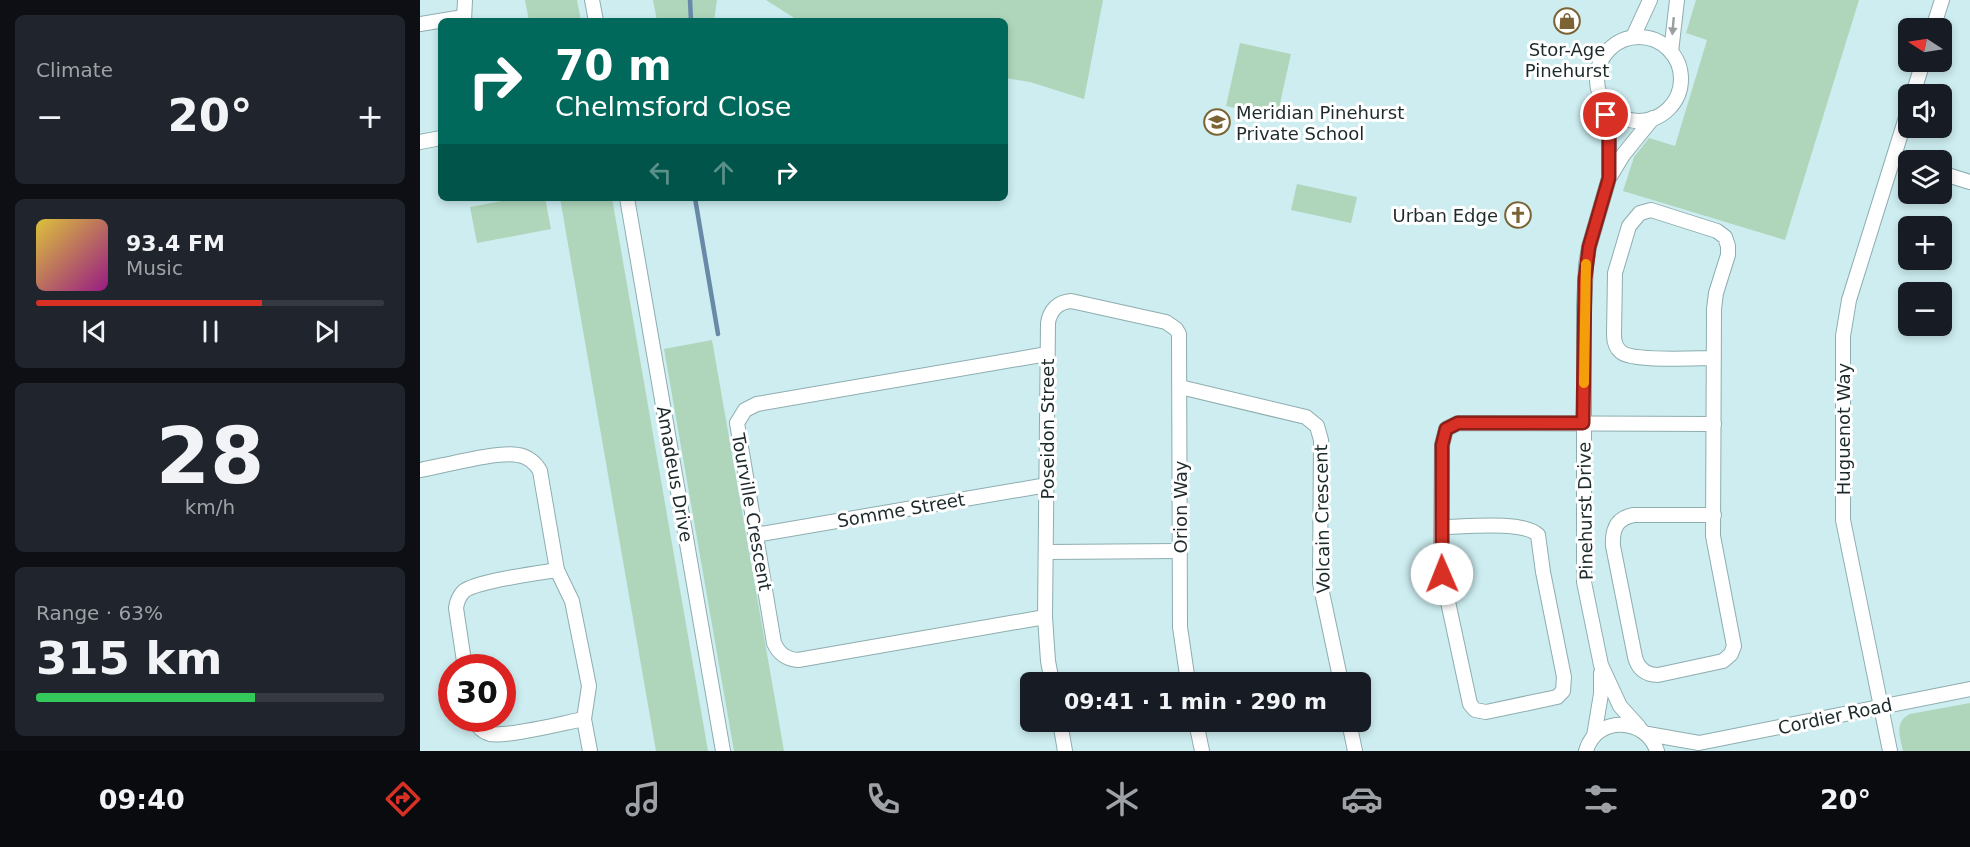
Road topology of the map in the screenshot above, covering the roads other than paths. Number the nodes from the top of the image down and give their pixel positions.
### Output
1 (465, 0) edge
2 (592, 0) edge
3 (1650, 0) edge
4 (1677, 0) edge
5 (1942, 0) edge
6 (464, 18) edge
7 (595, 18) edge
8 (1936, 18) edge
9 (438, 22) edge
10 (420, 24) edge
11 (1633, 37) junction
12 (1671, 52) junction
13 (1602, 99) junction
14 (1653, 118) junction
15 (1900, 138) edge
16 (438, 139) edge
17 (420, 142) edge
18 (1894, 157) junction
19 (1898, 158) edge
20 (1952, 176) edge
21 (1609, 178) junction
22 (1970, 182) edge
23 (628, 201) edge
24 (1178, 331) joint
25 (1047, 354) junction
26 (1714, 358) junction
27 (1180, 387) junction
28 (1583, 423) junction
29 (1714, 424) junction
30 (420, 470) edge
31 (1047, 485) junction
32 (1714, 515) junction
33 (1442, 527) junction
34 (755, 535) junction
35 (1180, 551) junction
36 (1046, 552) junction
37 (557, 570) junction
38 (1045, 617) junction
39 (463, 654) edge
40 (1601, 665) junction
41 (1050, 672) edge
42 (1187, 672) edge
43 (1339, 672) edge
44 (1970, 689) edge
45 (1881, 706) junction
46 (584, 719) junction
47 (516, 731) edge
48 (1643, 731) junction
49 (485, 732) edge
50 (512, 732) edge
51 (1062, 732) edge
52 (1198, 732) edge
53 (1351, 732) edge
54 (1587, 746) edge
55 (1694, 747) edge
56 (1065, 750) edge
57 (590, 751) edge
58 (723, 751) edge
59 (1050, 751) edge
60 (1202, 751) edge
61 (1355, 751) edge
62 (1657, 751) edge
63 (1890, 751) edge

1 - 6 street
2 - 7 street
3 - 11 street
4 -> 12 street
5 - 8 street
9 - 10 street
11 - 12 street
11 - 13 street
12 - 14 street
13 - 14 street
13 - 21 street, Pinehurst Drive
14 - 21 street, Pinehurst Drive
15 - 18 street, Huguenot Way
16 - 17 street
18 - 19 street
18 - 45 street, Huguenot Way
20 - 22 street
21 - 28 street, Pinehurst Drive
23 - 58 street, Amadeus Drive
24 - 25 street, Poseidon Street
24 - 27 street, Orion Way
25 - 31 street, Poseidon Street
25 - 34 street, Tourville Crescent
26 - 26 street
26 - 29 street
27 - 35 street, Orion Way
27 - 43 street, Volcain Crescent
28 - 29 street
28 - 33 street
28 - 40 street, Pinehurst Drive
29 - 32 street
30 - 37 street
31 - 34 street, Somme Street
31 - 36 street, Poseidon Street
32 - 32 street
33 - 33 street
34 - 38 street, Tourville Crescent
35 - 36 street
35 - 42 street, Orion Way
36 - 38 street, Poseidon Street
37 - 39 street
37 - 46 street
38 - 41 street, Poseidon Street
40 - 48 street, Pinehurst Drive
40 - 54 street, Pinehurst Drive
44 - 45 street, Cordier Road
45 - 55 street, Cordier Road
45 - 63 street, Huguenot Way
46 - 47 street
46 - 57 street
48 - 54 street, Cordier Road
48 - 55 street, Cordier Road
48 - 62 street, Pinehurst Drive
49 - 50 street
51 - 56 street
52 - 60 street
53 - 61 street
56 - 59 street

